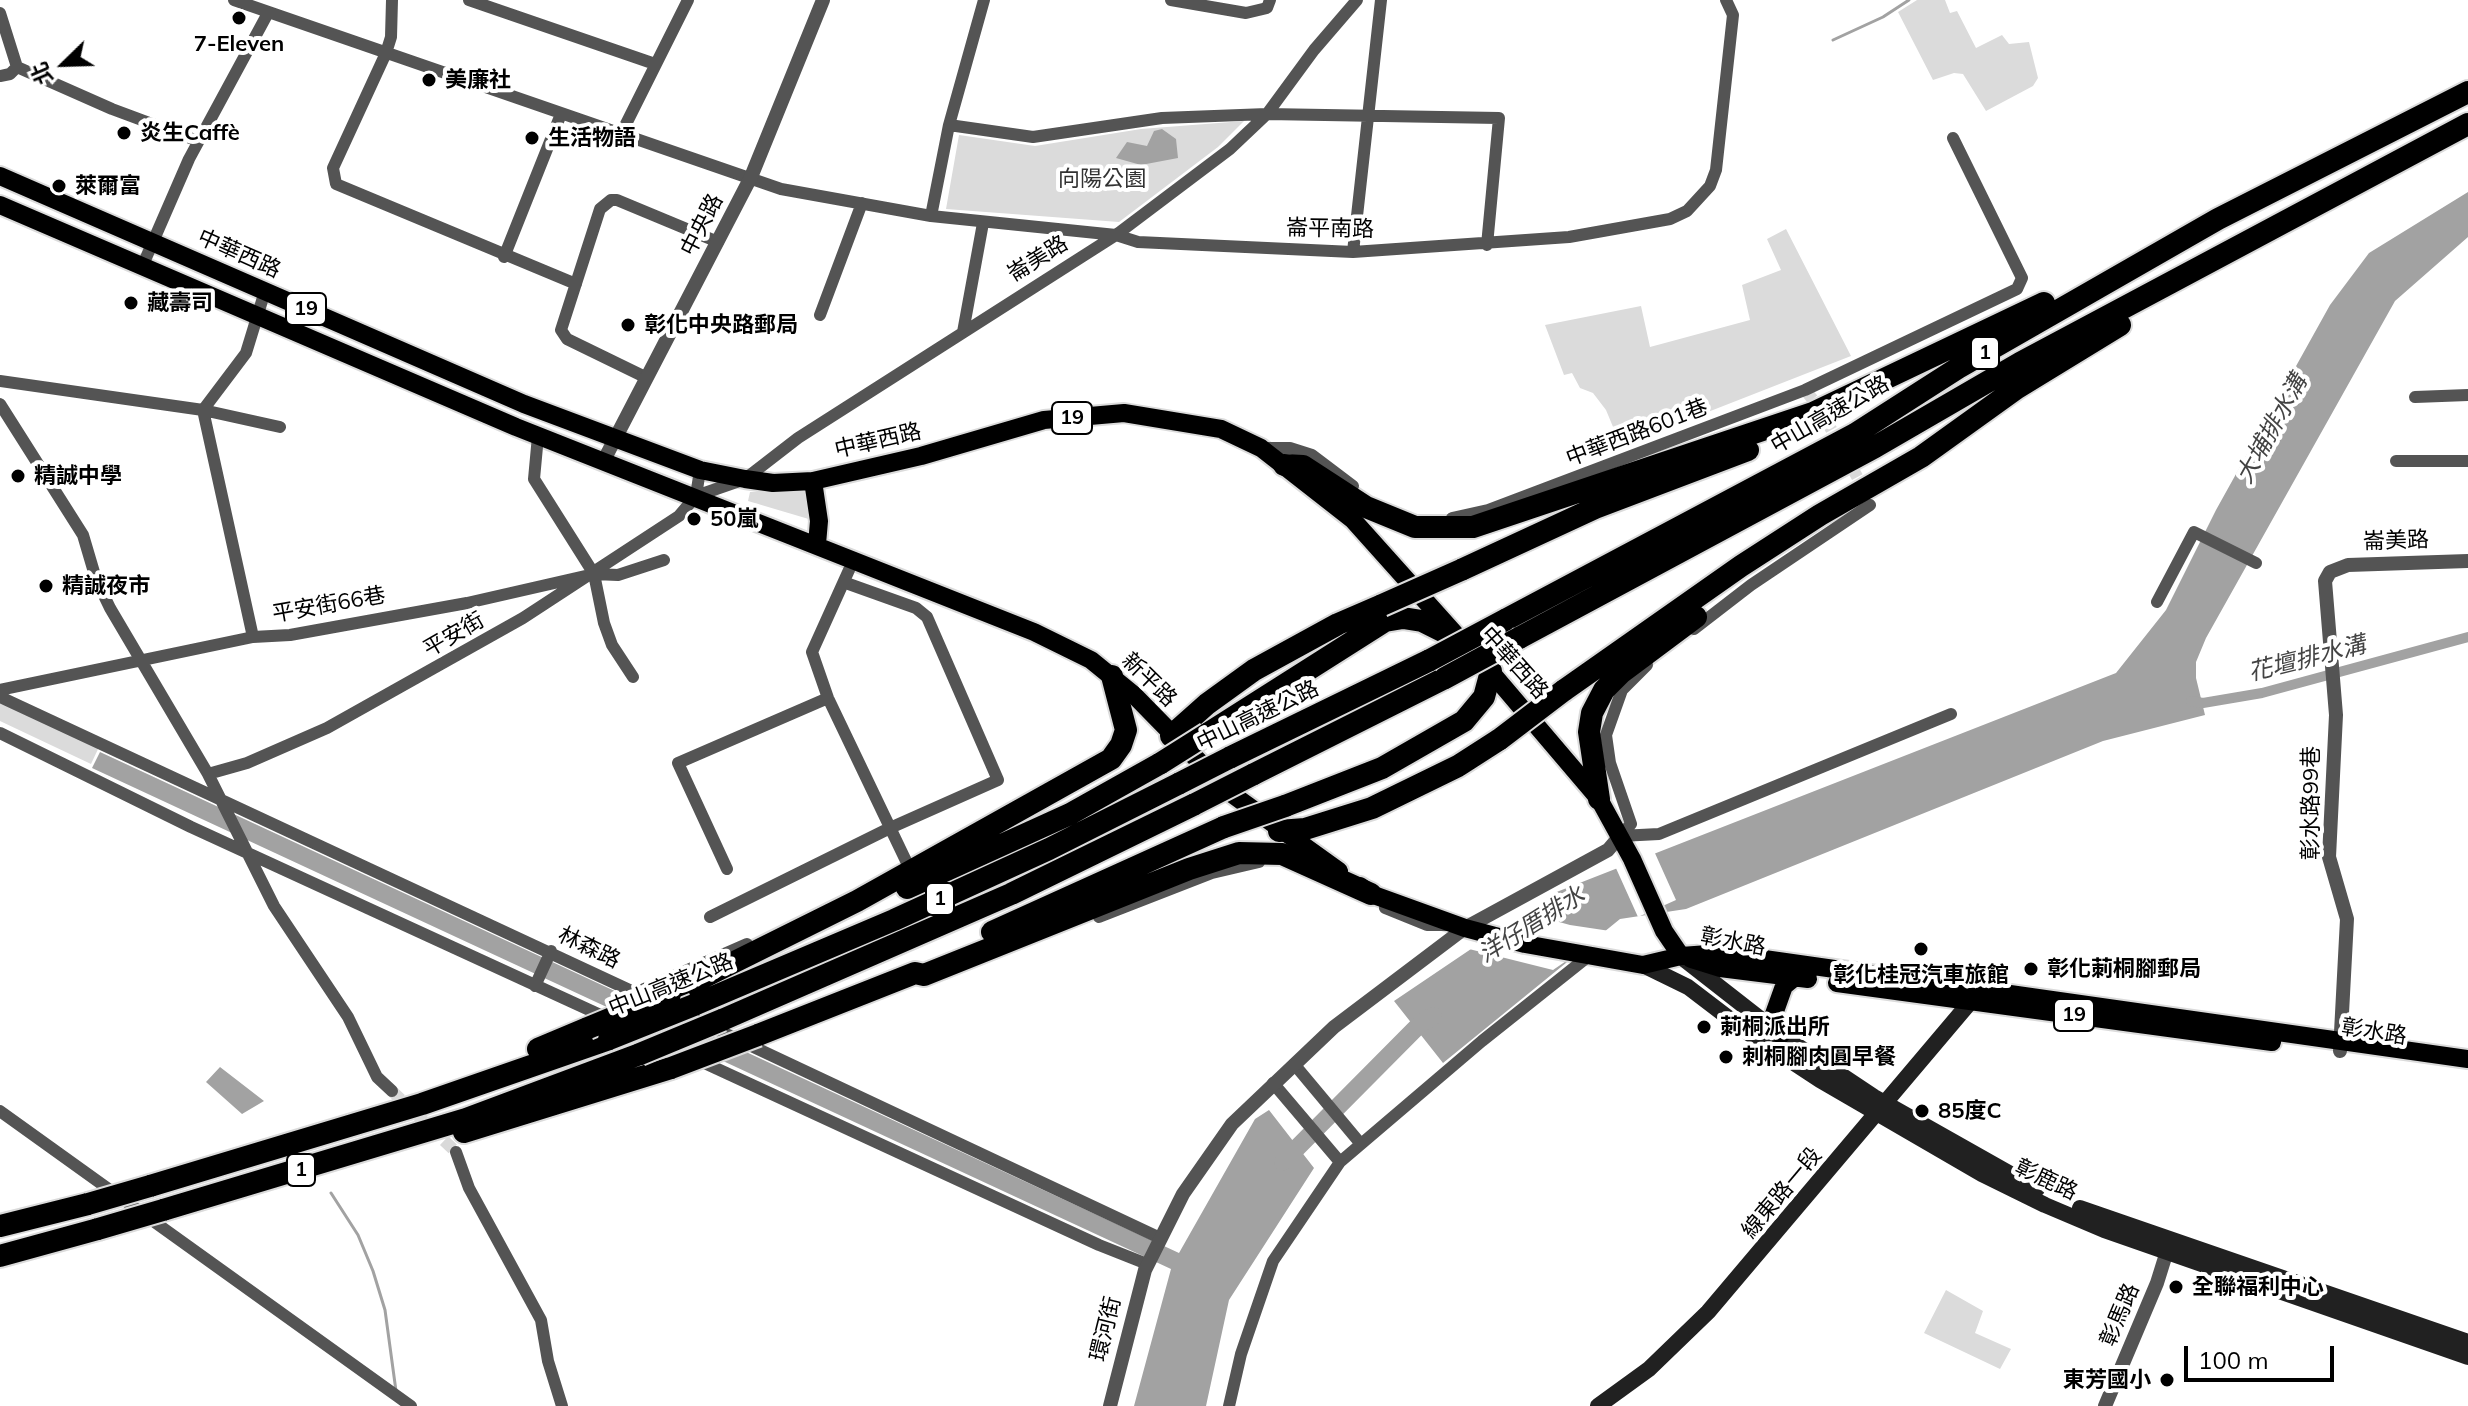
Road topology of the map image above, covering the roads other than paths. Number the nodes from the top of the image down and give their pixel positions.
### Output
1 (234, 0) edge
2 (279, 0) edge
3 (392, 0) edge
4 (469, 0) edge
5 (688, 0) edge
6 (823, 0) edge
7 (984, 0) edge
8 (1171, 0) edge
9 (1270, 0) edge
10 (1357, 0) edge
11 (1381, 0) edge
12 (1726, 0) edge
13 (0, 13) edge
14 (273, 14) junction
15 (386, 53) junction
16 (6, 54) edge
17 (655, 64) junction
18 (17, 67) junction
19 (0, 76) edge
20 (2468, 92) edge
21 (561, 114) junction
22 (1267, 114) junction
23 (1369, 114) junction
24 (2468, 124) edge
25 (949, 125) junction
26 (622, 132) junction
27 (1953, 138) dead end
28 (198, 141) junction
29 (0, 176) edge
30 (751, 177) junction
31 (862, 203) junction
32 (0, 205) edge
33 (931, 216) junction
34 (2218, 219) junction
35 (983, 223) junction
36 (1116, 235) junction
37 (153, 242) junction
38 (718, 242) junction
39 (1487, 245) junction
40 (1353, 252) junction
41 (504, 257) junction
42 (142, 267) junction
43 (2184, 275) junction
44 (576, 284) junction
45 (265, 291) junction
46 (820, 315) dead end
47 (257, 316) junction
48 (963, 332) junction
49 (645, 377) junction
50 (0, 381) edge
51 (2468, 395) edge
52 (2415, 397) dead end
53 (0, 404) edge
54 (203, 410) junction
55 (1813, 413) junction
56 (280, 427) dead end
57 (538, 436) junction
58 (613, 440) junction
59 (1261, 448) junction
60 (1921, 457) junction
61 (2396, 461) dead end
62 (2468, 461) edge
63 (603, 462) junction
64 (1284, 465) junction
65 (700, 470) junction
66 (745, 479) junction
67 (813, 481) junction
68 (696, 496) junction
69 (1870, 505) dead end
70 (817, 544) junction
71 (664, 560) dead end
72 (2468, 561) edge
73 (2254, 562) dead end
74 (594, 574) junction
75 (2157, 602) dead end
76 (253, 637) junction
77 (1460, 640) junction
78 (145, 662) junction
79 (2333, 669) joint
80 (1491, 671) junction
81 (1112, 676) junction
82 (633, 677) dead end
83 (0, 690) edge
84 (0, 697) edge
85 (828, 698) junction
86 (1951, 714) dead end
87 (0, 733) edge
88 (1171, 736) junction
89 (208, 774) junction
90 (217, 796) junction
91 (1599, 799) junction
92 (890, 828) junction
93 (1279, 831) junction
94 (1620, 836) junction
95 (243, 848) junction
96 (727, 869) dead end
97 (1371, 894) junction
98 (710, 917) dead end
99 (1459, 926) junction
100 (550, 954) junction
101 (1590, 955) junction
102 (748, 956) junction
103 (1681, 956) junction
104 (1643, 965) junction
105 (915, 973) junction
106 (946, 973) dead end
107 (1795, 977) junction
108 (536, 983) junction
109 (635, 993) junction
110 (1976, 996) junction
111 (1781, 1035) junction
112 (2341, 1045) junction
113 (2468, 1059) edge
114 (1294, 1064) junction
115 (2468, 1071) edge
116 (1273, 1083) junction
117 (396, 1101) junction
118 (1881, 1107) junction
119 (0, 1111) edge
120 (439, 1127) junction
121 (1360, 1143) junction
122 (456, 1152) tunnel mouth
123 (1340, 1162) junction
124 (0, 1226) edge
125 (1160, 1238) junction
126 (2165, 1245) junction
127 (0, 1256) edge
128 (1147, 1264) junction
129 (2386, 1322) junction
130 (2468, 1342) edge
131 (2468, 1357) edge
132 (411, 1406) edge
133 (562, 1406) edge
134 (1110, 1406) edge
135 (1229, 1406) edge
136 (1598, 1406) edge
137 (2105, 1406) edge

1 - 14 street, 崙平南路
2 - 14 street
3 - 15 street
4 - 17 street
5 - 17 street
6 - 30 street, 中央路
7 - 25 street
8 - 9 street
10 - 22 street, 崙美路
11 - 23 street
12 - 39 street, 崙平南路
13 - 16 street
14 - 15 street, 崙平南路
14 - 28 street
15 - 21 street, 崙平南路
15 - 41 street
16 - 18 street
17 - 26 street
18 - 19 street
18 - 28 street
20 - 34 highway, 中山高速公路 / 1
21 - 26 street, 崙平南路
21 - 41 street
22 - 23 street
22 - 25 street
22 - 36 street, 崙美路
23 - 39 street
23 - 40 street
24 - 43 highway, 1
25 - 33 street
26 - 30 street, 崙平南路
27 - 59 street, 中華西路601巷
28 - 37 street
29 - 37 main road, 中華西路 / 19
30 - 31 street, 崙平南路
30 - 38 street, 中央路
31 - 33 street, 崙平南路
31 - 46 street
32 - 42 main road, 19
33 - 35 street, 崙平南路
34 - 55 highway
34 - 117 highway, 中山高速公路 / 1, bridge
35 - 36 street, 崙平南路
35 - 48 street
36 - 40 street, 崙平南路
36 - 48 street, 崙美路
37 - 42 street
37 - 45 main road, 中華西路 / 19
38 - 44 street
38 - 49 street, 中央路
39 - 40 street, 崙平南路
41 - 44 street
42 - 47 main road, 19
43 - 60 highway
43 - 120 highway, 1, bridge
44 - 49 street
45 - 47 street
45 - 58 main road, 中華西路 / 19
47 - 54 street
47 - 57 main road, 19
48 - 66 street, 崙美路
49 - 58 street, 中央路
50 - 54 street
51 - 52 street
53 - 78 street
54 - 56 street
54 - 76 street
55 - 64 highway
55 - 88 highway, bridge
57 - 63 main road, 19
57 - 74 street
58 - 63 street, 中央路
58 - 65 main road, 中華西路 / 19
59 - 64 main road, 中華西路 / 19
59 - 67 main road, 中華西路 / 19
60 - 91 highway
60 - 93 highway, bridge
61 - 62 street
63 - 68 main road, 新平路 / 19
64 - 77 main road, 中華西路 / 19
65 - 66 main road, 中華西路 / 19
65 - 68 street
66 - 67 main road, 中華西路 / 19
66 - 68 street, 崙美路
67 - 70 main road
68 - 70 main road, 新平路 / 19
68 - 74 street, 平安街
69 - 94 street
70 - 81 main road, 新平路 / 19
71 - 74 street, 平安街66巷
72 - 79 street, 崙美路
73 - 75 street
74 - 76 street, 平安街66巷
74 - 82 street
74 - 89 street, 平安街
76 - 78 street, 平安街66巷
77 - 80 main road, 中華西路 / 19
77 - 102 highway, bridge
78 - 83 street, 平安街66巷
78 - 89 street
79 - 112 street, 彰水路99巷
80 - 91 main road, 中華西路 / 19
80 - 105 highway, bridge
81 - 88 main road, 新平路 / 19
81 - 102 highway
84 - 90 street, 林森路
85 - 92 street
85 - 92 street
85 - 96 street
86 - 94 street
87 - 95 street
88 - 93 main road, 新平路 / 19
89 - 90 street
90 - 95 street
90 - 100 street, 林森路
91 - 94 main road, 中華西路 / 19
92 - 98 street
92 - 109 street
93 - 97 main road, 新平路 / 19
94 - 99 street, 環河街
94 - 103 main road, 中華西路 / 19
95 - 108 street
95 - 117 street
97 - 99 main road, 新平路 / 19
97 - 105 highway
99 - 101 main road, 新平路 / 19
99 - 106 street
99 - 114 street, 環河街
100 - 108 street
100 - 109 street, 林森路
101 - 104 main road, 新平路 / 19
101 - 121 street
102 - 117 highway, bridge
103 - 104 main road, 新平路 / 19
103 - 107 main road, 彰水路 / 19
103 - 110 main road, 彰水路 / 19
103 - 111 main road, 彰鹿路
104 - 118 main road, 彰鹿路
105 - 120 highway, bridge
107 - 110 main road, 彰水路 / 19
107 - 111 main road
108 - 128 street
109 - 125 street, 林森路
110 - 112 main road, 彰水路 / 19
110 - 118 main road, 線東路一段
111 - 118 main road, 彰鹿路
112 - 113 main road, 彰水路 / 19
112 - 115 main road, 彰水路 / 19
114 - 116 street, 環河街
114 - 121 street
116 - 123 street
116 - 125 street, 環河街
117 - 124 highway, 中山高速公路 / 1, bridge
118 - 126 main road, 彰鹿路
118 - 136 main road, 線東路一段
119 - 132 street
120 - 127 highway, 1, bridge
121 - 123 street
122 - 133 street
123 - 135 street
125 - 128 street, 環河街
126 - 129 main road, 彰鹿路
126 - 137 street, 彰馬路
128 - 134 street, 環河街
129 - 130 main road, 彰鹿路
129 - 131 main road, 彰鹿路

